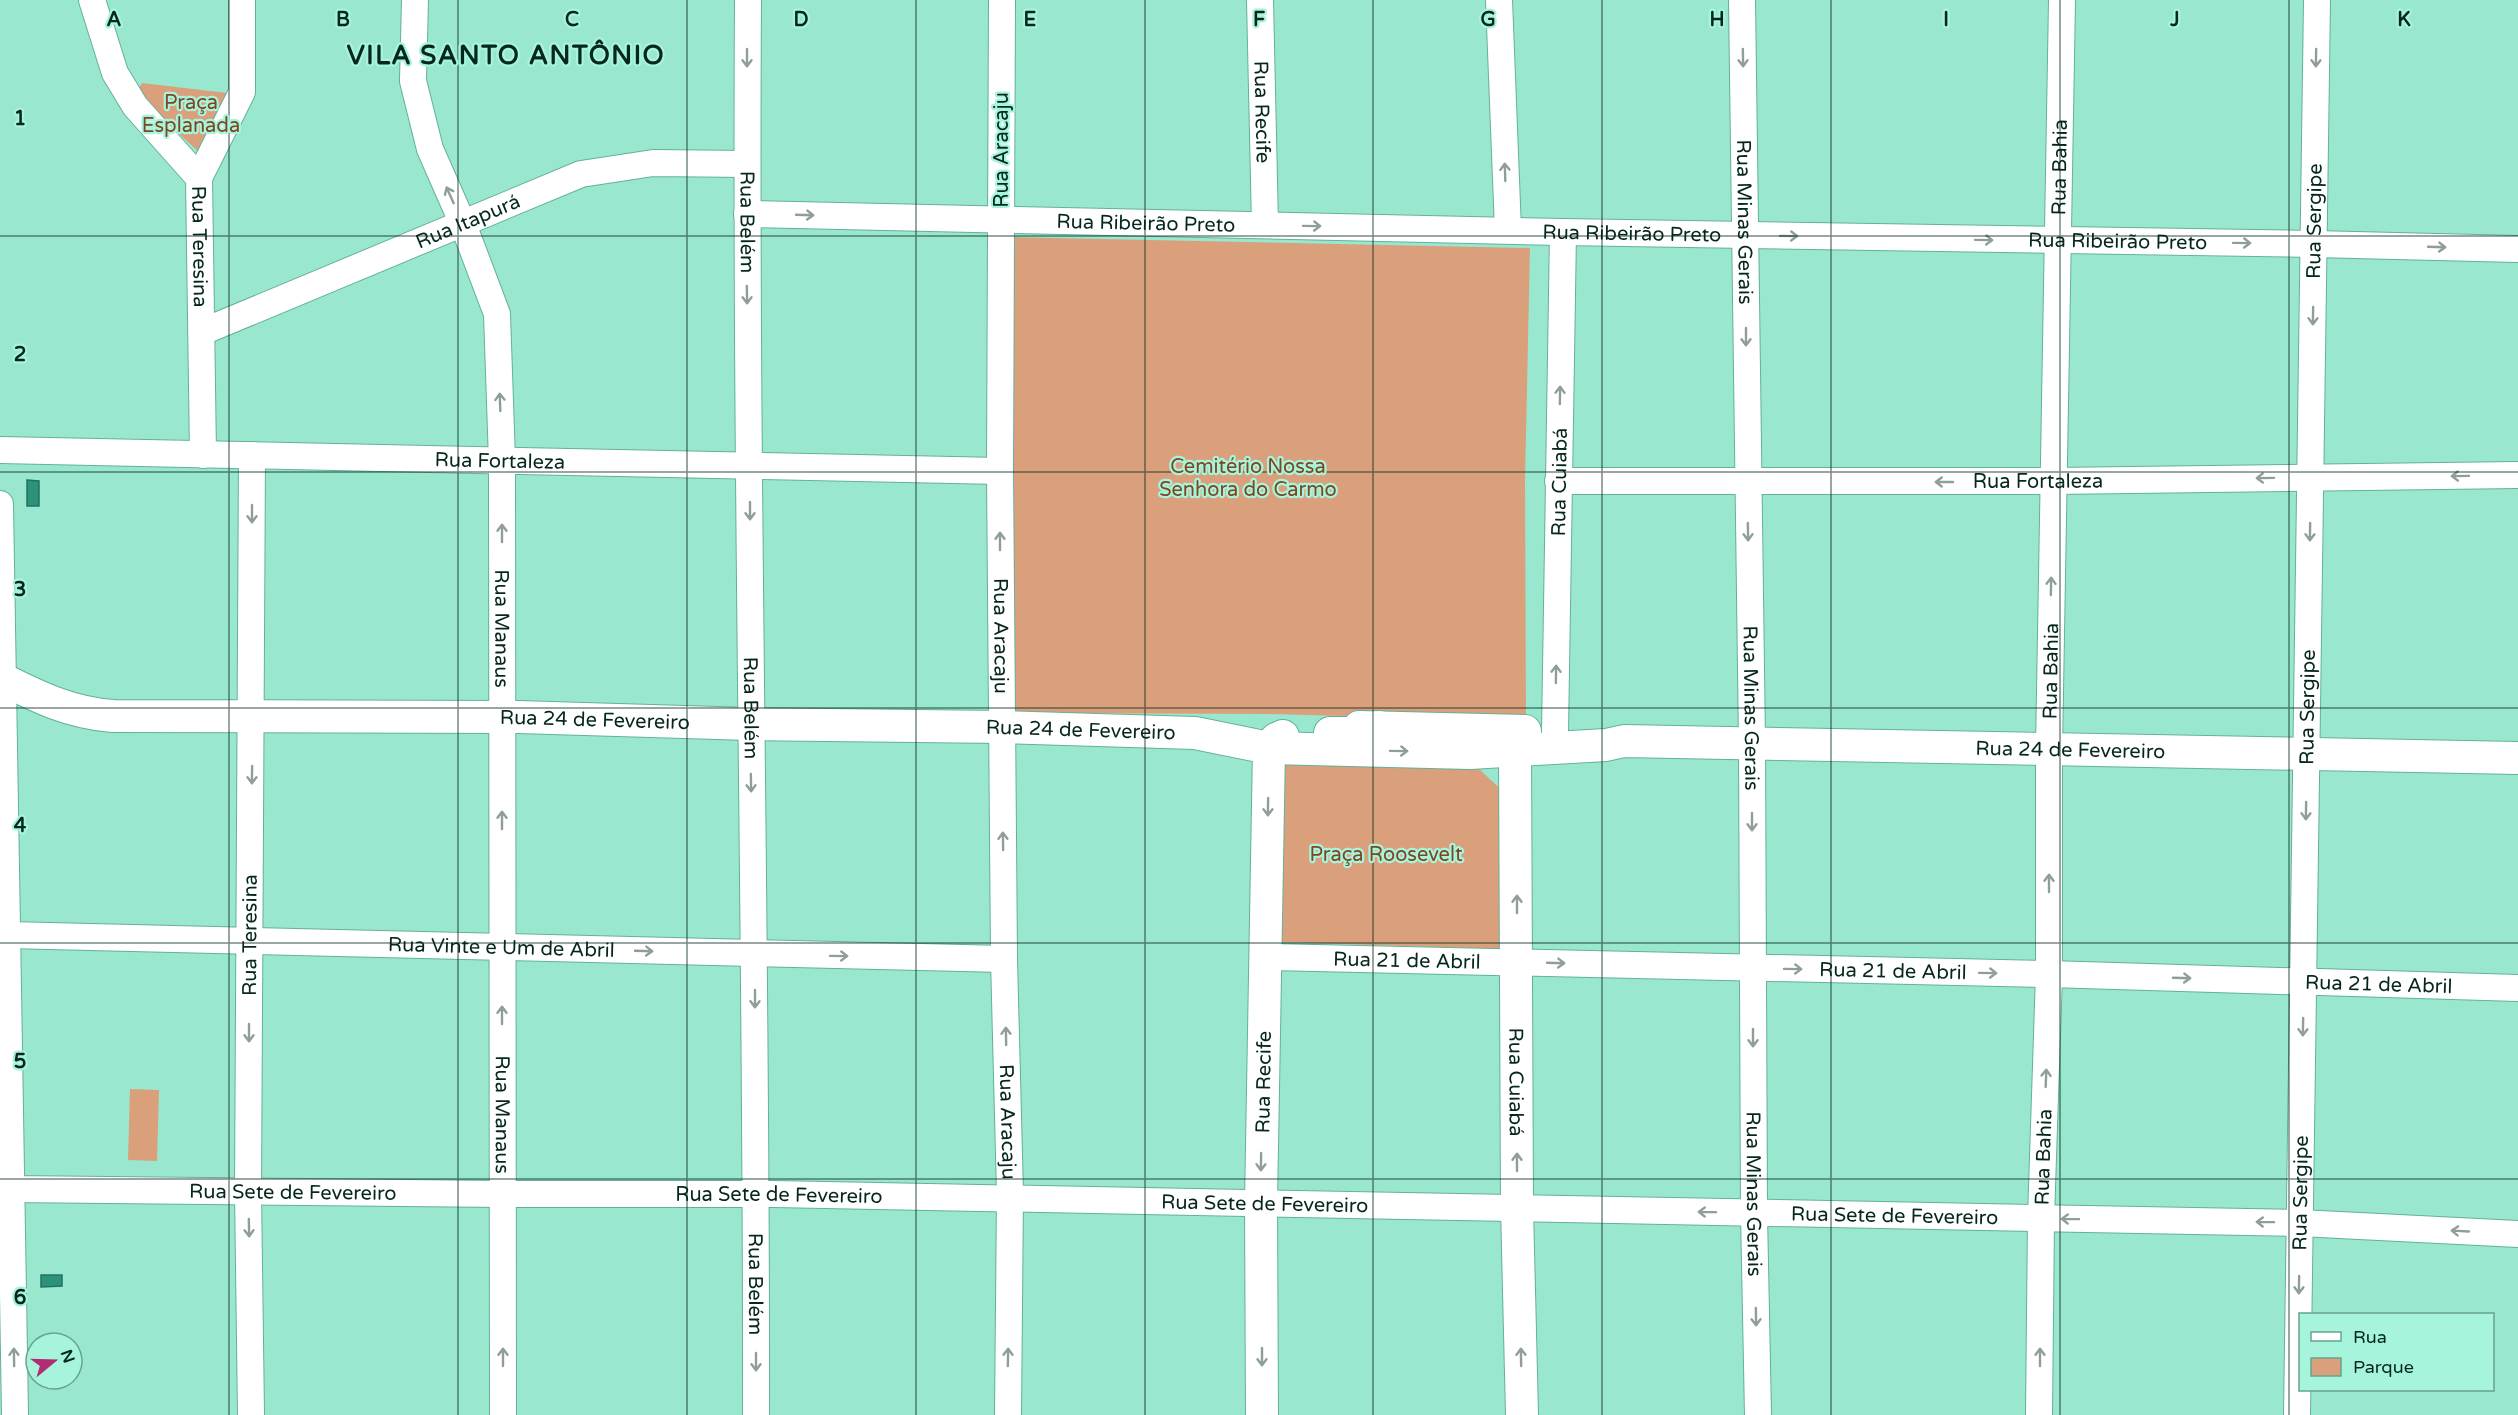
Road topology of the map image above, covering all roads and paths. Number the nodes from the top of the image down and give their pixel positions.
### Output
1 (92, 0) edge
2 (242, 0) edge
3 (415, 0) edge
4 (748, 0) edge
5 (1002, 0) edge
6 (1260, 0) edge
7 (1498, 0) edge
8 (1742, 0) edge
9 (2062, 0) edge
10 (2317, 0) edge
11 (747, 164) junction
12 (199, 178) junction
13 (747, 214) junction
14 (1001, 221) junction
15 (463, 224) junction
16 (1265, 225) junction
17 (1508, 230) junction
18 (1563, 232) junction
19 (1746, 236) junction
20 (2057, 241) junction
21 (2314, 243) junction
22 (2518, 249) edge
23 (202, 332) junction
24 (0, 450) edge
25 (203, 454) junction
26 (252, 455) junction
27 (502, 461) junction
28 (749, 466) junction
29 (1000, 471) junction
30 (2518, 475) edge
31 (2311, 477) junction
32 (1558, 481) junction
33 (2053, 481) junction
34 (1747, 482) junction
35 (0, 504) edge
36 (2, 679) edge
37 (252, 717) junction
38 (502, 717) junction
39 (750, 724) junction
40 (1002, 727) junction
41 (1379, 727) junction
42 (1440, 729) junction
43 (1195, 733) junction
44 (1534, 743) junction
45 (1752, 743) junction
46 (1269, 748) junction
47 (2049, 749) junction
48 (2306, 752) junction
49 (1470, 753) junction
50 (2518, 758) edge
51 (1516, 788) junction
52 (4, 933) edge
53 (250, 939) junction
54 (501, 947) junction
55 (755, 955) junction
56 (1266, 957) junction
57 (1005, 958) junction
58 (1516, 962) junction
59 (1752, 968) junction
60 (2049, 974) junction
61 (2303, 982) junction
62 (5, 983) edge
63 (2518, 988) edge
64 (5, 1184) edge
65 (248, 1191) junction
66 (503, 1194) junction
67 (756, 1194) junction
68 (1010, 1199) junction
69 (1261, 1203) junction
70 (1517, 1208) junction
71 (1754, 1212) junction
72 (2041, 1218) junction
73 (2300, 1223) junction
74 (2518, 1234) edge
75 (15, 1415) edge
76 (251, 1415) edge
77 (503, 1415) edge
78 (756, 1415) edge
79 (1008, 1415) edge
80 (1262, 1415) edge
81 (1522, 1415) edge
82 (1758, 1415) edge
83 (2040, 1415) edge
84 (2297, 1415) edge

1 - 12 street, Rua Teresina
2 - 12 street
15 -> 3 street, Rua Manaus
4 -> 11 street, Rua Belém
5 - 14 street, Rua Aracaju
6 - 16 street, Rua Recife
17 -> 7 street
8 -> 19 street, Rua Minas Gerais
9 - 20 street, Rua Bahia
10 -> 21 street, Rua Sergipe
11 - 13 street, Rua Belém
11 - 15 street, Rua Itapurá
12 - 23 street, Rua Teresina
13 -> 14 street, Rua Ribeirão Preto
13 -> 28 street, Rua Belém
14 - 16 street, Rua Ribeirão Preto
14 - 29 street, Rua Aracaju
15 - 23 street, Rua Itapurá
27 -> 15 street, Rua Manaus
16 -> 17 street, Rua Ribeirão Preto
17 - 18 street, Rua Ribeirão Preto
18 - 19 street, Rua Ribeirão Preto
32 -> 18 street, Rua Cuiabá
19 -> 20 street, Rua Ribeirão Preto
19 -> 34 street, Rua Minas Gerais
20 -> 21 street, Rua Ribeirão Preto
20 - 33 street, Rua Bahia
21 -> 22 street, Rua Ribeirão Preto
21 -> 31 street, Rua Sergipe
23 - 25 street, Rua Teresina
24 - 25 street, Rua Fortaleza
25 - 26 street, Rua Fortaleza
26 - 27 street, Rua Fortaleza
26 -> 37 street, Rua Teresina
27 - 28 street, Rua Fortaleza
38 -> 27 street, Rua Manaus
28 - 29 street, Rua Fortaleza
28 -> 39 street, Rua Belém
40 -> 29 street, Rua Aracaju
30 -> 31 street, Rua Fortaleza
31 -> 33 street, Rua Fortaleza
31 -> 48 street, Rua Sergipe
32 - 34 street, Rua Fortaleza
44 -> 32 street, Rua Cuiabá
33 -> 34 street, Rua Fortaleza
47 -> 33 street, Rua Bahia
34 -> 45 street, Rua Minas Gerais
35 - 36 street
36 - 37 main road, Rua 24 de Fevereiro
36 - 52 street
37 - 38 main road, Rua 24 de Fevereiro
37 -> 53 street, Rua Teresina
38 - 39 main road, Rua 24 de Fevereiro
54 -> 38 street, Rua Manaus
39 - 40 main road, Rua 24 de Fevereiro
39 -> 55 street, Rua Belém
40 - 43 main road, Rua 24 de Fevereiro
57 -> 40 street, Rua Aracaju
41 - 42 main road, Rua 24 de Fevereiro
41 - 43 main road, Rua 24 de Fevereiro
41 - 46 main road
42 - 44 main road, Rua 24 de Fevereiro
42 - 49 main road
43 - 46 main road, Rua 24 de Fevereiro
44 - 45 main road, Rua 24 de Fevereiro
44 - 49 main road, Rua 24 de Fevereiro
44 - 51 main road, Rua Cuiabá
45 - 47 main road, Rua 24 de Fevereiro
45 -> 59 street, Rua Minas Gerais
46 -> 49 main road, Rua 24 de Fevereiro
46 -> 56 main road, Rua Recife
47 - 48 main road, Rua 24 de Fevereiro
60 -> 47 street, Rua Bahia
48 - 50 main road, Rua 24 de Fevereiro
48 -> 61 street, Rua Sergipe
49 - 51 main road
58 -> 51 main road, Rua Cuiabá
52 - 53 street, Rua Vinte e Um de Abril
52 - 62 street
53 - 54 street, Rua Vinte e Um de Abril
53 -> 65 street, Rua Teresina
54 -> 55 street, Rua Vinte e Um de Abril
66 -> 54 street, Rua Manaus
55 -> 57 street, Rua Vinte e Um de Abril
55 -> 67 street, Rua Belém
56 - 58 street, Rua 21 de Abril
56 -> 69 main road, Rua Recife
68 -> 57 street, Rua Aracaju
58 -> 59 street, Rua 21 de Abril
70 -> 58 main road, Rua Cuiabá
59 -> 60 street, Rua 21 de Abril
59 -> 71 street, Rua Minas Gerais
60 -> 61 street, Rua 21 de Abril
72 -> 60 street, Rua Bahia
61 - 63 street, Rua 21 de Abril
61 -> 73 street, Rua Sergipe
62 - 64 street
64 - 65 street, Rua Sete de Fevereiro
75 -> 64 street
65 - 66 street, Rua Sete de Fevereiro
65 -> 76 street, Rua Teresina
66 - 67 street, Rua Sete de Fevereiro
77 -> 66 street, Rua Manaus
67 - 68 street, Rua Sete de Fevereiro
67 -> 78 street, Rua Belém
68 - 69 street, Rua Sete de Fevereiro
79 -> 68 street, Rua Aracaju
69 - 70 street, Rua Sete de Fevereiro
69 -> 80 main road, Rua Recife
71 -> 70 street, Rua Sete de Fevereiro
81 -> 70 main road, Rua Cuiabá
71 - 72 street, Rua Sete de Fevereiro
71 -> 82 street, Rua Minas Gerais
73 -> 72 street, Rua Sete de Fevereiro
83 -> 72 street, Rua Bahia
74 -> 73 street, Rua Sete de Fevereiro
73 -> 84 street, Rua Sergipe

